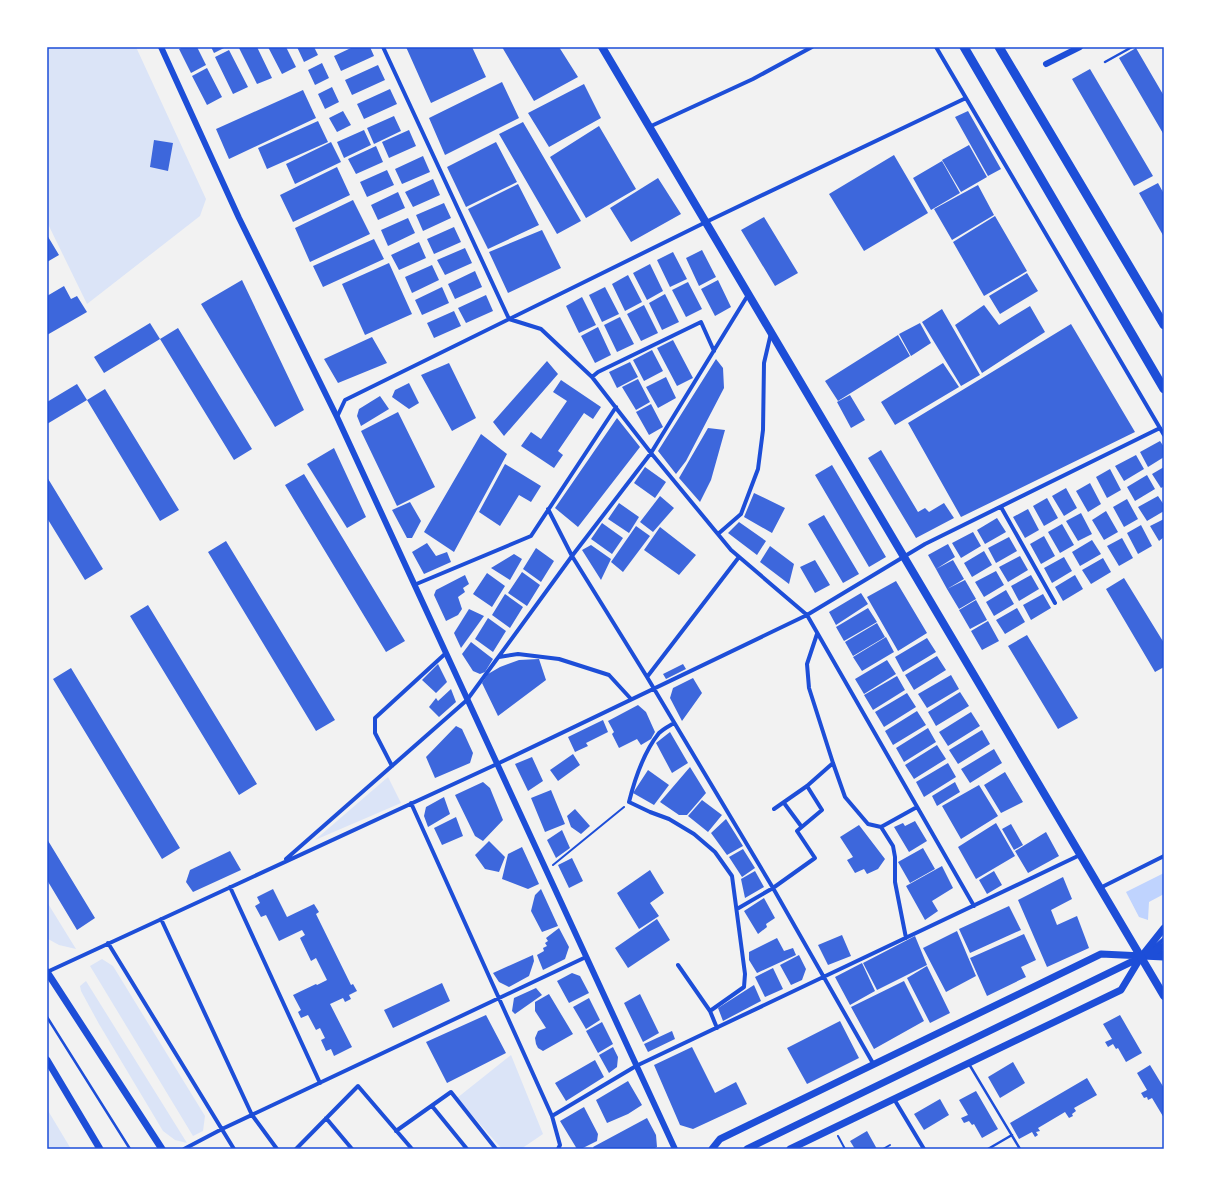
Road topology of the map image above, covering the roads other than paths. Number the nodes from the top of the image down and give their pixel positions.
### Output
1 (161, 47) edge
2 (383, 47) edge
3 (602, 47) edge
4 (812, 47) edge
5 (936, 47) edge
6 (964, 47) edge
7 (999, 47) edge
8 (1080, 47) edge
9 (1132, 47) edge
10 (1105, 62) dead end
11 (1046, 64) dead end
12 (966, 98) junction
13 (649, 126) junction
14 (706, 222) junction
15 (749, 295) junction
16 (509, 319) junction
17 (1164, 325) edge
18 (771, 332) junction
19 (714, 352) junction
20 (592, 377) junction
21 (1164, 389) edge
22 (616, 407) junction
23 (337, 417) junction
24 (1160, 428) junction
25 (1164, 435) edge
26 (651, 453) junction
27 (1001, 507) junction
28 (548, 509) junction
29 (718, 534) junction
30 (572, 556) junction
31 (739, 557) junction
32 (904, 557) junction
33 (414, 585) junction
34 (1055, 602) dead end
35 (807, 615) junction
36 (817, 634) junction
37 (446, 653) junction
38 (498, 657) junction
39 (648, 677) junction
40 (654, 688) junction
41 (631, 699) junction
42 (467, 700) junction
43 (674, 723) junction
44 (833, 763) junction
45 (497, 764) junction
46 (392, 766) junction
47 (807, 786) junction
48 (412, 803) junction
49 (784, 803) junction
50 (917, 807) junction
51 (774, 809) dead end
52 (801, 826) junction
53 (881, 827) junction
54 (1080, 855) junction
55 (1164, 856) edge
56 (282, 863) junction
57 (230, 887) junction
58 (773, 888) junction
59 (1100, 888) junction
60 (974, 906) junction
61 (737, 909) junction
62 (161, 919) junction
63 (1164, 928) edge
64 (906, 938) junction
65 (1164, 939) edge
66 (108, 943) junction
67 (1164, 946) edge
68 (1164, 952) edge
69 (1142, 957) junction
70 (1164, 957) edge
71 (586, 958) junction
72 (678, 965) dead end
73 (47, 972) edge
74 (823, 977) junction
75 (1164, 996) edge
76 (498, 998) junction
77 (710, 1011) junction
78 (47, 1017) edge
79 (717, 1028) junction
80 (47, 1060) edge
81 (969, 1063) junction
82 (874, 1064) junction
83 (636, 1066) junction
84 (320, 1083) junction
85 (894, 1099) junction
86 (432, 1106) junction
87 (252, 1115) junction
88 (552, 1116) junction
89 (326, 1118) junction
90 (222, 1129) junction
91 (396, 1131) junction
92 (1012, 1135) junction
93 (100, 1149) edge
94 (130, 1149) edge
95 (162, 1149) edge
96 (184, 1149) edge
97 (234, 1149) edge
98 (277, 1149) edge
99 (296, 1149) edge
100 (352, 1149) edge
101 (412, 1149) edge
102 (467, 1149) edge
103 (496, 1149) edge
104 (558, 1149) edge
105 (675, 1149) edge
106 (712, 1149) edge
107 (747, 1149) edge
108 (790, 1149) edge
109 (924, 1149) edge
110 (988, 1149) edge
111 (1020, 1149) edge

1 - 23 street
2 - 16 street
3 - 13 main road
4 - 13 street
5 - 12 street
6 - 21 highway
7 - 17 highway
8 - 11 street
9 - 10 lane
12 - 14 street
12 - 24 street
13 - 14 main road
14 - 15 main road
14 - 16 street
15 - 18 main road
15 - 19 street
16 - 20 street
16 - 23 street
18 - 29 street
18 - 32 main road
19 - 20 street
19 - 26 street
20 - 22 street
22 - 26 street
22 - 28 street
23 - 33 street
24 - 25 street
24 - 27 street
26 - 29 street
26 - 30 street
27 - 32 street
27 - 34 street
28 - 30 street
28 - 33 street
29 - 31 street
30 - 38 street
30 - 39 street
31 - 35 street
31 - 39 street
32 - 35 street
32 - 54 main road
33 - 37 street
35 - 36 street
35 - 40 street
36 - 44 street
36 - 50 street
37 - 42 street
37 - 46 street
38 - 41 street
38 - 42 street
39 - 40 street
40 - 41 street
40 - 43 street
41 - 45 street
42 - 45 street
42 - 46 street
43 - 58 street
43 - 61 street
44 - 47 street
44 - 53 street
45 - 48 street
45 - 71 street
46 - 56 street
47 - 49 street
47 - 52 street
48 - 56 street
48 - 76 street
49 - 51 street
49 - 52 street
50 - 53 street
50 - 60 street
52 - 58 street
53 - 64 street
54 - 59 main road
54 - 60 street
55 - 59 street
56 - 57 street
57 - 62 street
57 - 84 street
58 - 61 street
58 - 74 street
59 - 69 main road
60 - 64 street
61 - 77 street
62 - 66 street
62 - 87 street
63 - 69 main road
64 - 74 street
65 - 69 street
66 - 73 street
66 - 90 street
67 - 107 main road
68 - 69 street
69 - 70 main road
69 - 75 main road
69 - 81 main road
69 - 82 main road
71 - 76 street
71 - 83 street
72 - 77 street
73 - 95 main road
74 - 79 street
74 - 82 street
76 - 84 street
76 - 88 street
77 - 79 street
78 - 94 lane
79 - 83 street
80 - 93 main road
81 - 85 main road
81 - 92 lane
82 - 106 main road
83 - 88 street
83 - 105 street
84 - 87 street
85 - 108 main road
85 - 109 street
86 - 91 street
86 - 102 street
86 - 103 street
87 - 90 street
87 - 98 street
88 - 104 street
89 - 91 street
89 - 99 street
89 - 100 street
90 - 96 street
90 - 97 street
91 - 101 street
92 - 110 lane
92 - 111 lane

